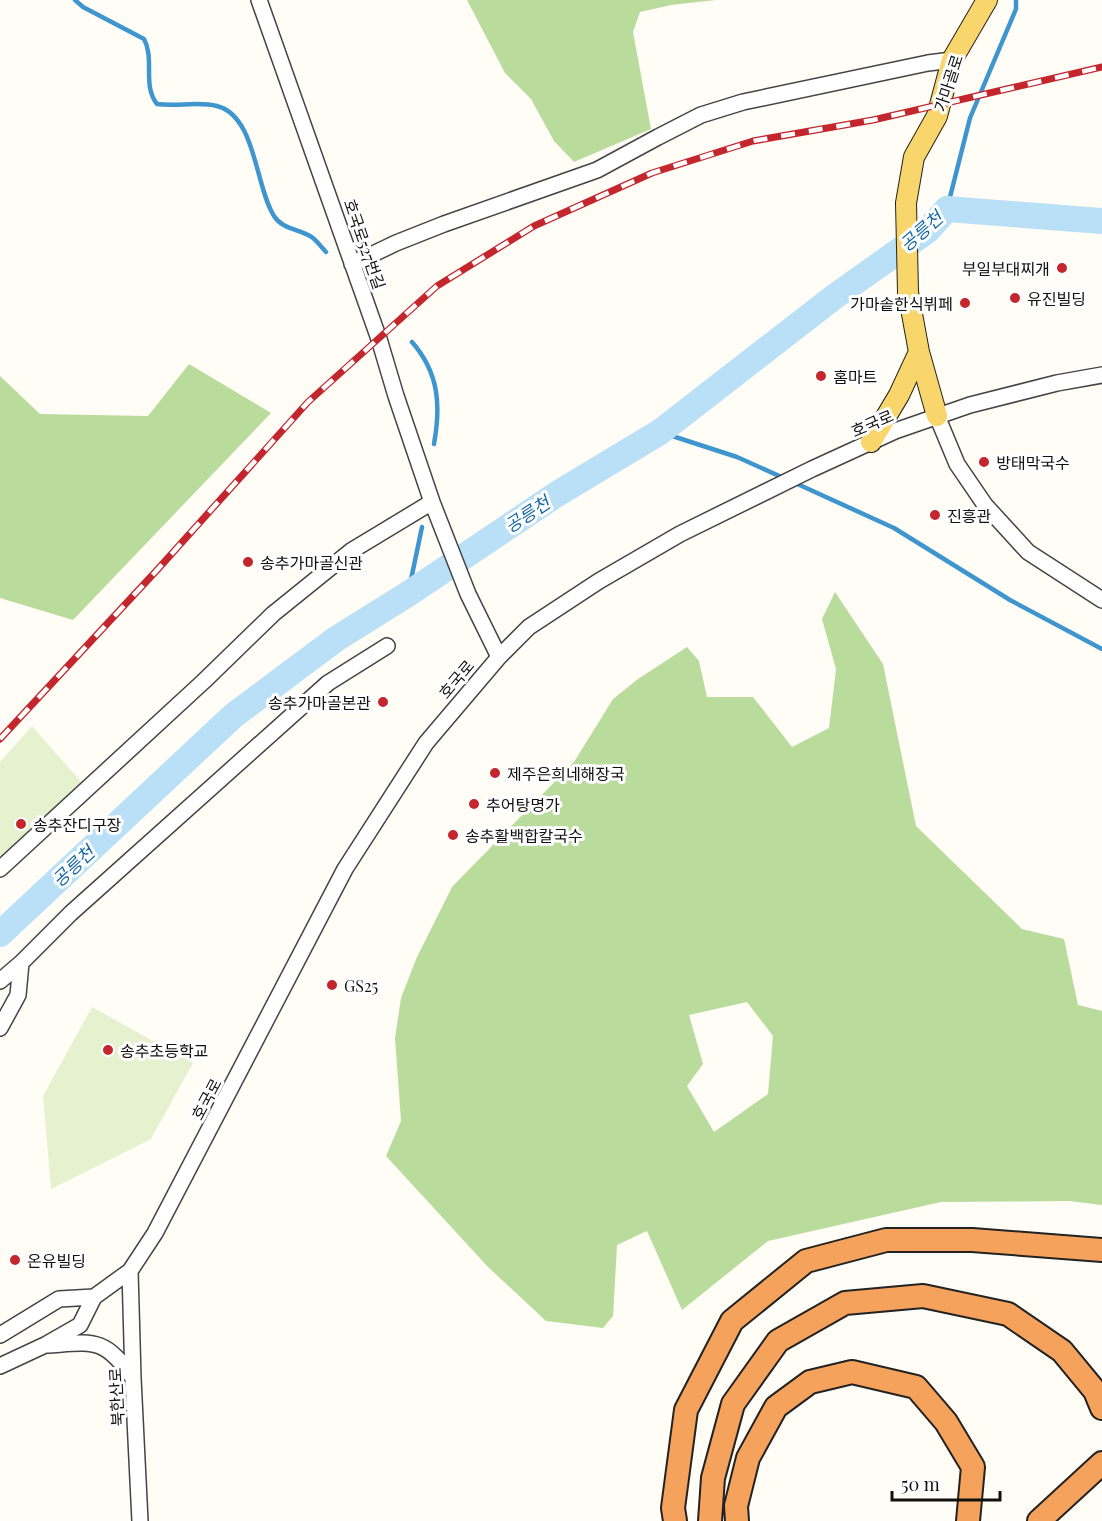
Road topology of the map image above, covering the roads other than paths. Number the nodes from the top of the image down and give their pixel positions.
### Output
1 (259, 0) edge
2 (987, 0) edge
3 (952, 60) junction
4 (352, 264) junction
5 (919, 352) junction
6 (1102, 375) edge
7 (937, 416) junction
8 (871, 442) junction
9 (432, 502) junction
10 (1102, 600) edge
11 (387, 646) dead end
12 (499, 657) junction
13 (0, 869) edge
14 (21, 963) junction
15 (0, 981) edge
16 (0, 1028) edge
17 (1102, 1250) edge
18 (130, 1271) junction
19 (94, 1297) junction
20 (0, 1335) edge
21 (45, 1345) junction
22 (0, 1366) edge
23 (133, 1378) junction
24 (1102, 1408) edge
25 (1102, 1463) edge
26 (140, 1521) edge
27 (675, 1521) edge
28 (710, 1521) edge
29 (737, 1521) edge
30 (969, 1521) edge
31 (1039, 1521) edge

1 - 4 street, 호국로527번길
2 - 3 main road, 가마골로
3 - 4 street
3 - 5 main road, 가마골로
4 - 9 street, 호국로527번길
5 - 7 main road
5 - 8 main road
6 - 7 street, 호국로
7 - 8 street, 호국로
7 - 10 street
8 - 12 street, 호국로
9 - 12 street, 호국로527번길
9 - 13 street
11 - 14 street
12 - 18 street, 호국로
14 - 15 street
14 - 16 street
17 - 27 highway
18 - 19 street, 호국로
18 - 23 street, 북한산로
19 - 20 street
19 - 21 street, 호국로
21 - 22 street, 호국로
21 - 23 street
23 - 26 street, 북한산로
24 - 28 highway
25 - 31 highway
29 - 30 highway

